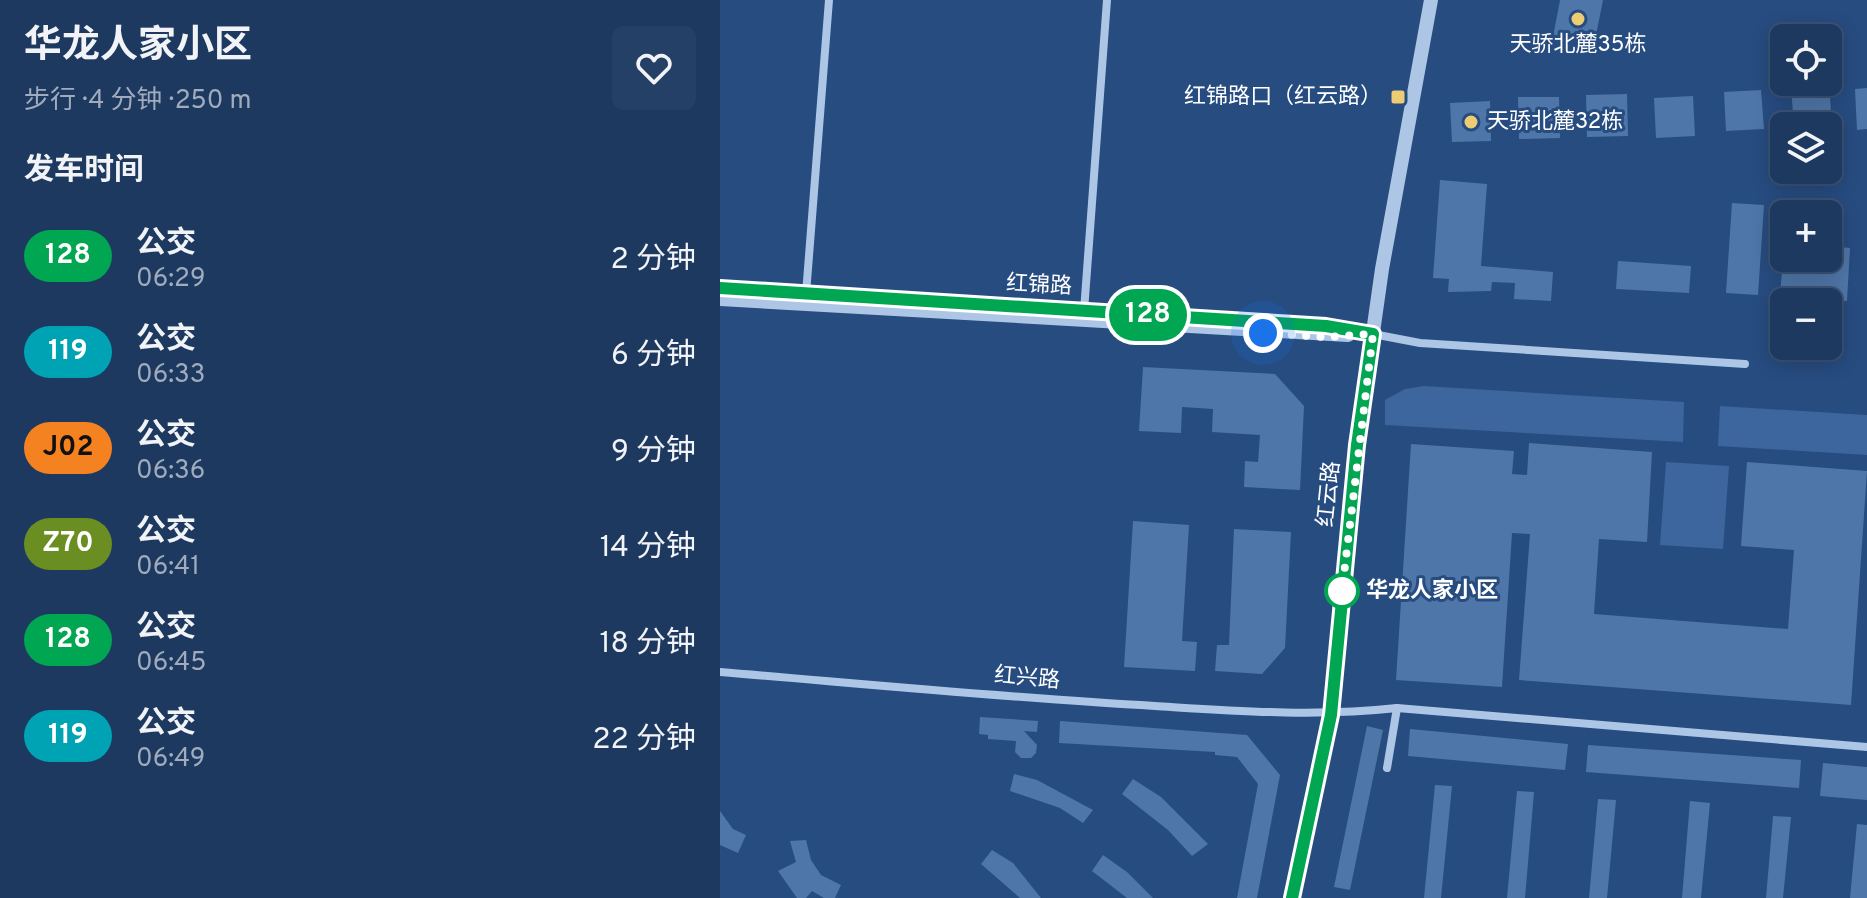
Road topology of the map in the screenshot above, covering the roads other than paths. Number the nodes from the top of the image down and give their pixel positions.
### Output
1 (829, 0) edge
2 (1107, 0) edge
3 (1431, 0) edge
4 (720, 288) edge
5 (806, 294) junction
6 (720, 299) edge
7 (1084, 311) junction
8 (1373, 334) junction
9 (1745, 364) dead end
10 (720, 672) edge
11 (1397, 708) junction
12 (1331, 715) junction
13 (1867, 747) edge
14 (1387, 768) dead end
15 (1292, 898) edge

1 - 5 street
2 - 7 street
3 - 8 street, 红云路
4 - 5 street, 红锦路
5 - 7 street, 红锦路
6 - 8 street, 红锦路
7 - 8 street, 红锦路
8 - 9 street
8 - 12 street, 红云路
10 - 12 street, 红兴路
11 - 12 street, 红兴路
11 - 13 street, 红兴路
11 - 14 street
12 - 15 street, 红云路

